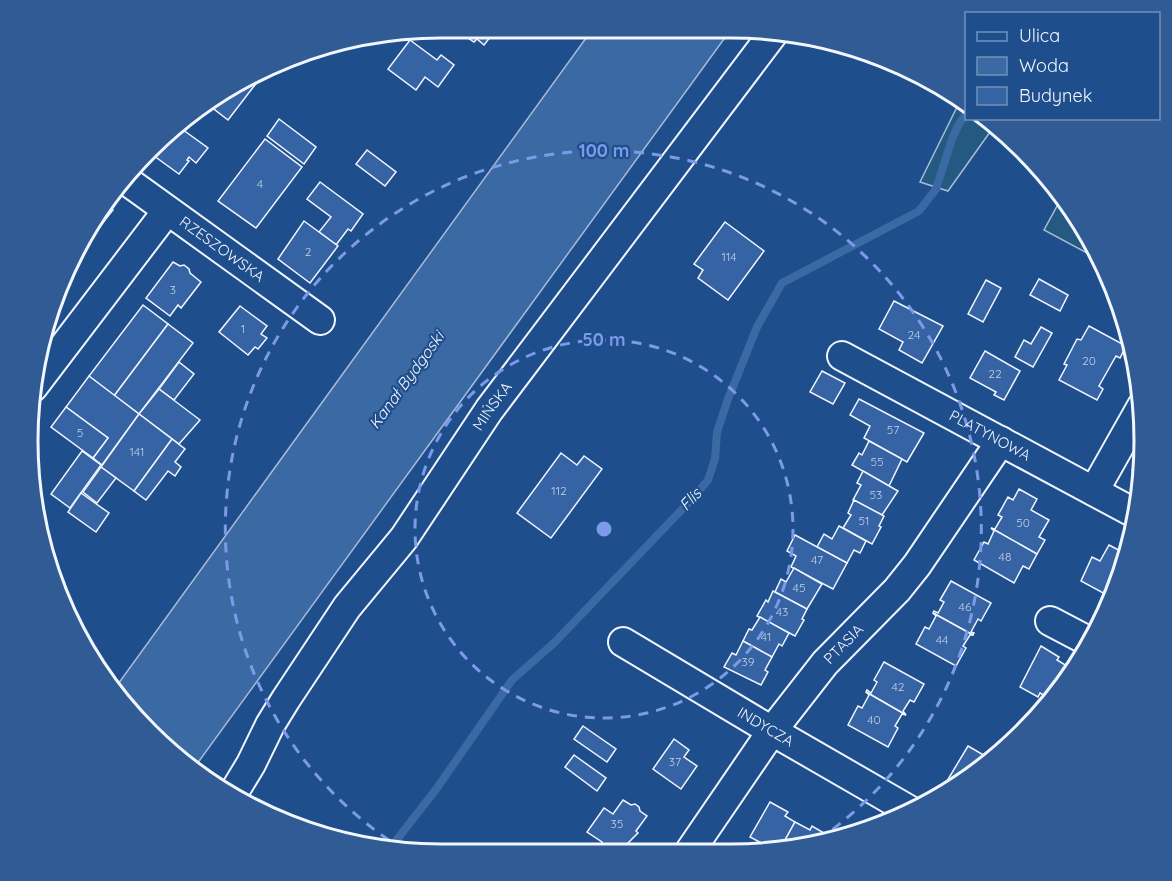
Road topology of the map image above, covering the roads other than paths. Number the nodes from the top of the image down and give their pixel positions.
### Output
1 (769, 39) edge
2 (131, 184) edge
3 (167, 211) junction
4 (320, 320) dead end
5 (842, 356) dead end
6 (43, 374) edge
7 (1134, 420) edge
8 (1001, 441) junction
9 (1094, 492) junction
10 (1128, 510) edge
11 (1050, 621) dead end
12 (1083, 638) edge
13 (623, 642) dead end
14 (772, 731) junction
15 (236, 788) edge
16 (902, 806) edge
17 (694, 844) edge

1 - 15 street, MIŃSKA
2 - 3 street, RZESZOWSKA
3 - 4 street, RZESZOWSKA
3 - 6 street
5 - 8 street, PLATYNOWA
7 - 9 street
8 - 9 street, PLATYNOWA
8 - 14 street, PTASIA
9 - 10 street, PLATYNOWA
11 - 12 street
13 - 14 street, INDYCZA
14 - 16 street, INDYCZA
14 - 17 street, PTASIA

